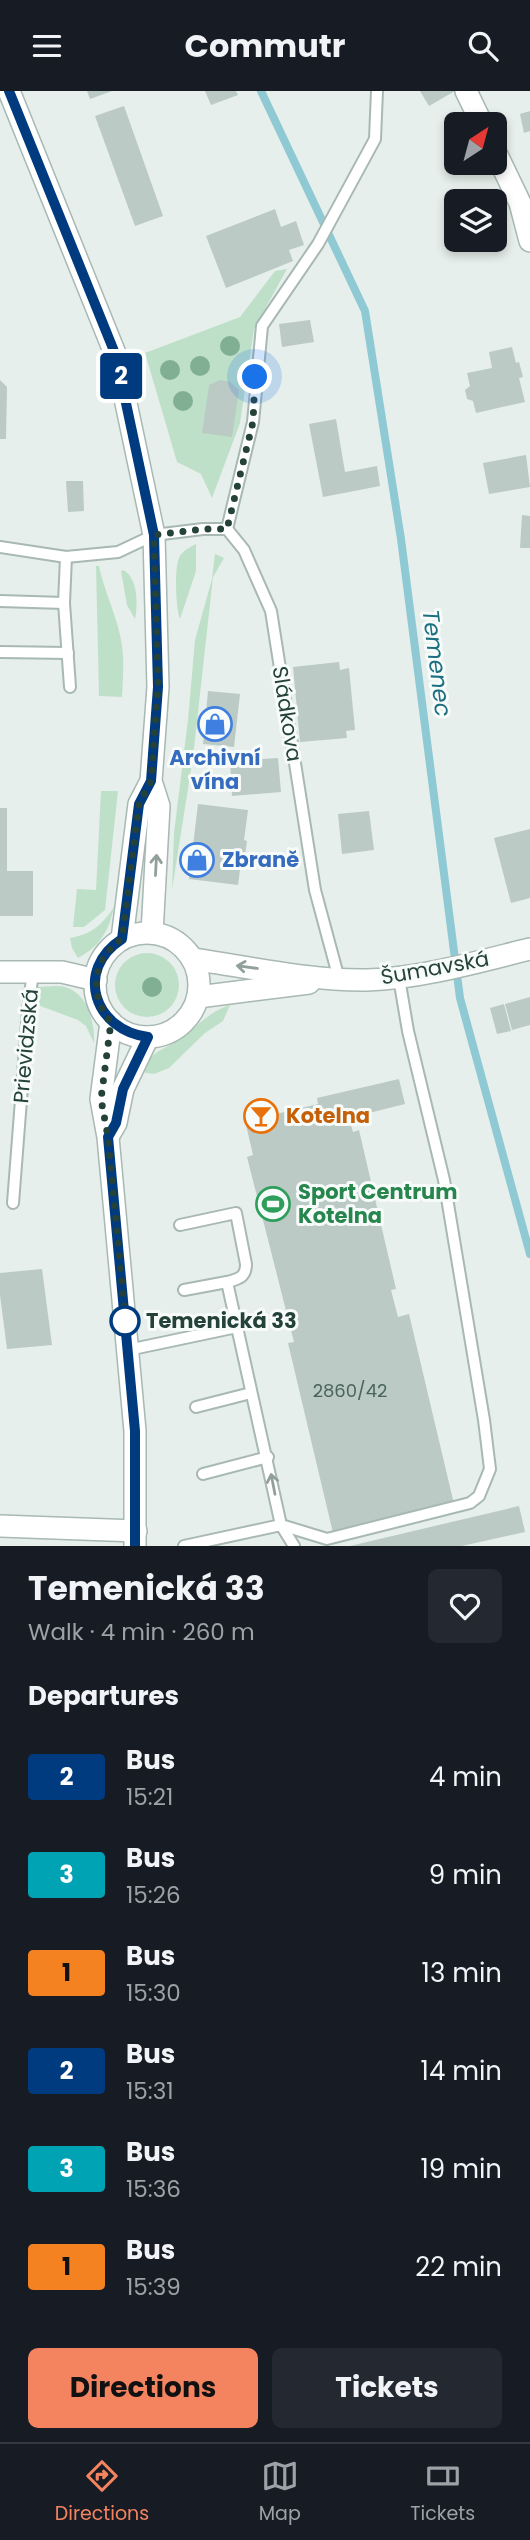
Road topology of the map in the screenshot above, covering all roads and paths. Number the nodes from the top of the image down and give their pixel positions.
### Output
1 (9, 91) edge
2 (377, 91) edge
3 (466, 91) edge
4 (476, 112) edge
5 (507, 175) edge
6 (530, 241) edge
7 (227, 529) junction
8 (154, 535) junction
9 (0, 547) edge
10 (66, 557) junction
11 (0, 601) edge
12 (64, 603) junction
13 (0, 652) edge
14 (68, 653) junction
15 (69, 687) dead end
16 (151, 781) junction
17 (152, 933) junction
18 (122, 939) junction
19 (530, 949) edge
20 (192, 959) junction
21 (0, 972) edge
22 (33, 972) junction
23 (400, 978) junction
24 (96, 979) junction
25 (339, 979) junction
26 (198, 997) junction
27 (111, 1022) junction
28 (148, 1037) junction
29 (108, 1137) junction
30 (13, 1203) dead end
31 (180, 1224) dead end
32 (227, 1282) junction
33 (184, 1290) dead end
34 (237, 1327) junction
35 (128, 1350) junction
36 (251, 1394) junction
37 (196, 1407) dead end
38 (268, 1457) junction
39 (203, 1473) dead end
40 (281, 1525) junction
41 (0, 1527) edge
42 (69, 1537) edge
43 (135, 1539) edge
44 (184, 1546) edge
45 (294, 1546) edge

1 - 8 street
2 - 7 lane
3 - 4 street
5 - 6 street
7 - 8 lane
7 - 25 lane, Sládkova
8 - 10 lane
8 - 16 street
9 - 10 lane
10 - 12 lane
11 - 12 lane
12 - 14 lane
13 - 14 lane
14 - 15 lane
17 -> 16 street
16 - 18 street
17 - 18 street
17 - 20 street
18 - 24 street
19 - 23 street, Šumavská
25 -> 20 street, Šumavská
20 - 26 street
21 - 22 street, Prievidzská
22 - 24 street, Prievidzská
22 - 30 lane, Prievidzská
23 - 25 street, Šumavská
23 - 40 lane
24 - 27 street
25 - 26 street, Šumavská
26 - 28 street
27 - 28 street
27 - 29 street
28 - 29 street
29 - 35 street
31 - 32 lane
32 - 33 lane
32 - 34 lane
34 - 35 lane
34 - 36 lane
35 - 43 street
36 - 37 lane
36 - 38 lane
38 - 39 lane
40 -> 38 lane
40 - 44 lane
40 - 45 lane
41 - 42 street
42 - 43 street

